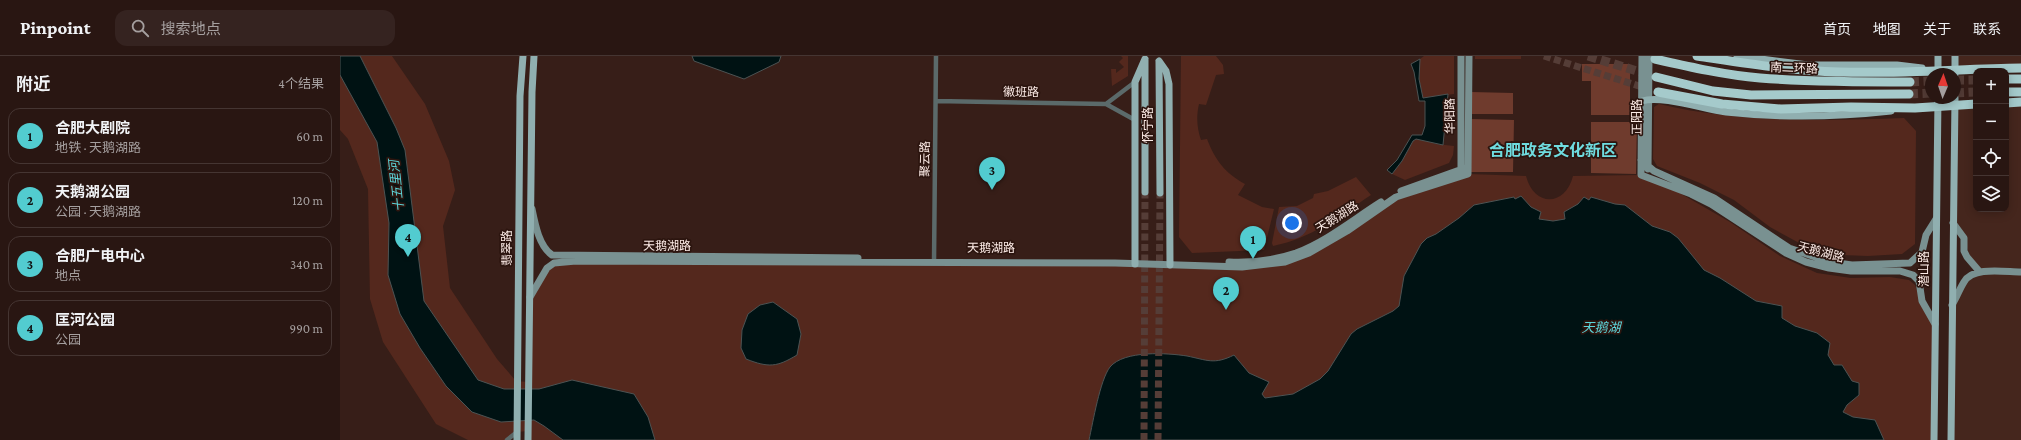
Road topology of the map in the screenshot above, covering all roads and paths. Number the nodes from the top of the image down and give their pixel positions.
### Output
1 (523, 56) edge
2 (534, 56) edge
3 (936, 56) edge
4 (1461, 56) edge
5 (1469, 56) edge
6 (1642, 56) edge
7 (1690, 56) edge
8 (1697, 56) edge
9 (1737, 56) edge
10 (1938, 56) edge
11 (1955, 56) edge
12 (1145, 58) edge
13 (1159, 58) edge
14 (1652, 58) edge
15 (1938, 68) edge
16 (1955, 68) edge
17 (2021, 68) edge
18 (1925, 70) edge
19 (1925, 72) edge
20 (1961, 72) edge
21 (1656, 77) tunnel mouth
22 (2021, 78) edge
23 (1778, 79) junction
24 (2009, 79) edge
25 (1135, 82) junction
26 (1910, 82) tunnel mouth
27 (1713, 91) junction
28 (2009, 92) edge
29 (2021, 92) edge
30 (1909, 94) tunnel mouth
31 (1645, 100) junction
32 (936, 101) junction
33 (1961, 102) edge
34 (2021, 102) edge
35 (2009, 103) edge
36 (1106, 104) junction
37 (1931, 104) edge
38 (1938, 104) edge
39 (1955, 104) edge
40 (1973, 104) edge
41 (1916, 108) junction
42 (1135, 120) junction
43 (1641, 160) junction
44 (1648, 167) junction
45 (1465, 171) junction
46 (1644, 176) junction
47 (1145, 192) tunnel mouth
48 (1160, 193) tunnel mouth
49 (530, 200) junction
50 (1936, 219) junction
51 (1953, 223) junction
52 (934, 261) junction
53 (1135, 262) junction
54 (1170, 263) junction
55 (1979, 271) junction
56 (2021, 272) edge
57 (530, 297) junction
58 (1952, 305) junction
59 (1935, 324) junction
60 (516, 432) junction
61 (507, 440) edge
62 (517, 440) edge
63 (528, 440) edge
64 (1934, 440) edge
65 (1951, 440) edge

1 - 60 main road, 翡翠路
2 - 49 main road, 翡翠路
3 - 32 street, 聚云路
4 - 45 street, 华阳路
5 - 45 street, 华阳路
6 - 31 street, 正阳路
7 - 23 highway
8 - 19 highway
9 - 18 main road
10 - 15 main road
11 - 16 main road
12 - 25 main road
12 - 47 main road, 怀宁路
13 - 48 main road, 怀宁路
13 - 54 main road
14 - 23 highway, 南二环路
14 - 31 street, 正阳路
17 - 20 highway
21 - 27 highway
22 - 24 highway
23 - 26 highway, 南二环路
25 - 36 street
25 - 42 main road
27 - 30 highway
27 - 41 highway
28 - 29 highway
31 - 41 main road
31 - 43 street, 正阳路
31 - 44 street, 正阳路
32 - 36 street, 徽班路
32 - 52 street, 聚云路
33 - 40 highway
34 - 35 highway
36 - 42 street, 徽班路
37 - 41 highway
38 - 50 main road, 潜山路
39 - 51 main road
42 - 53 main road
43 - 44 street, 天鹅湖路
43 - 46 street, 正阳路
44 - 46 street, 正阳路
44 - 50 street, 天鹅湖路
45 - 54 street, 天鹅湖路
46 - 59 street, 天鹅湖路
49 - 52 street, 天鹅湖路
49 - 57 main road, 翡翠路
50 - 59 main road, 潜山路
51 - 55 street
51 - 58 main road
52 - 53 street, 天鹅湖路
52 - 57 street, 天鹅湖路
53 - 54 street, 天鹅湖路
55 - 56 street
55 - 58 street
57 - 63 main road, 翡翠路
58 - 65 main road
59 - 64 main road, 潜山路
60 - 61 street
60 - 62 main road, 翡翠路

